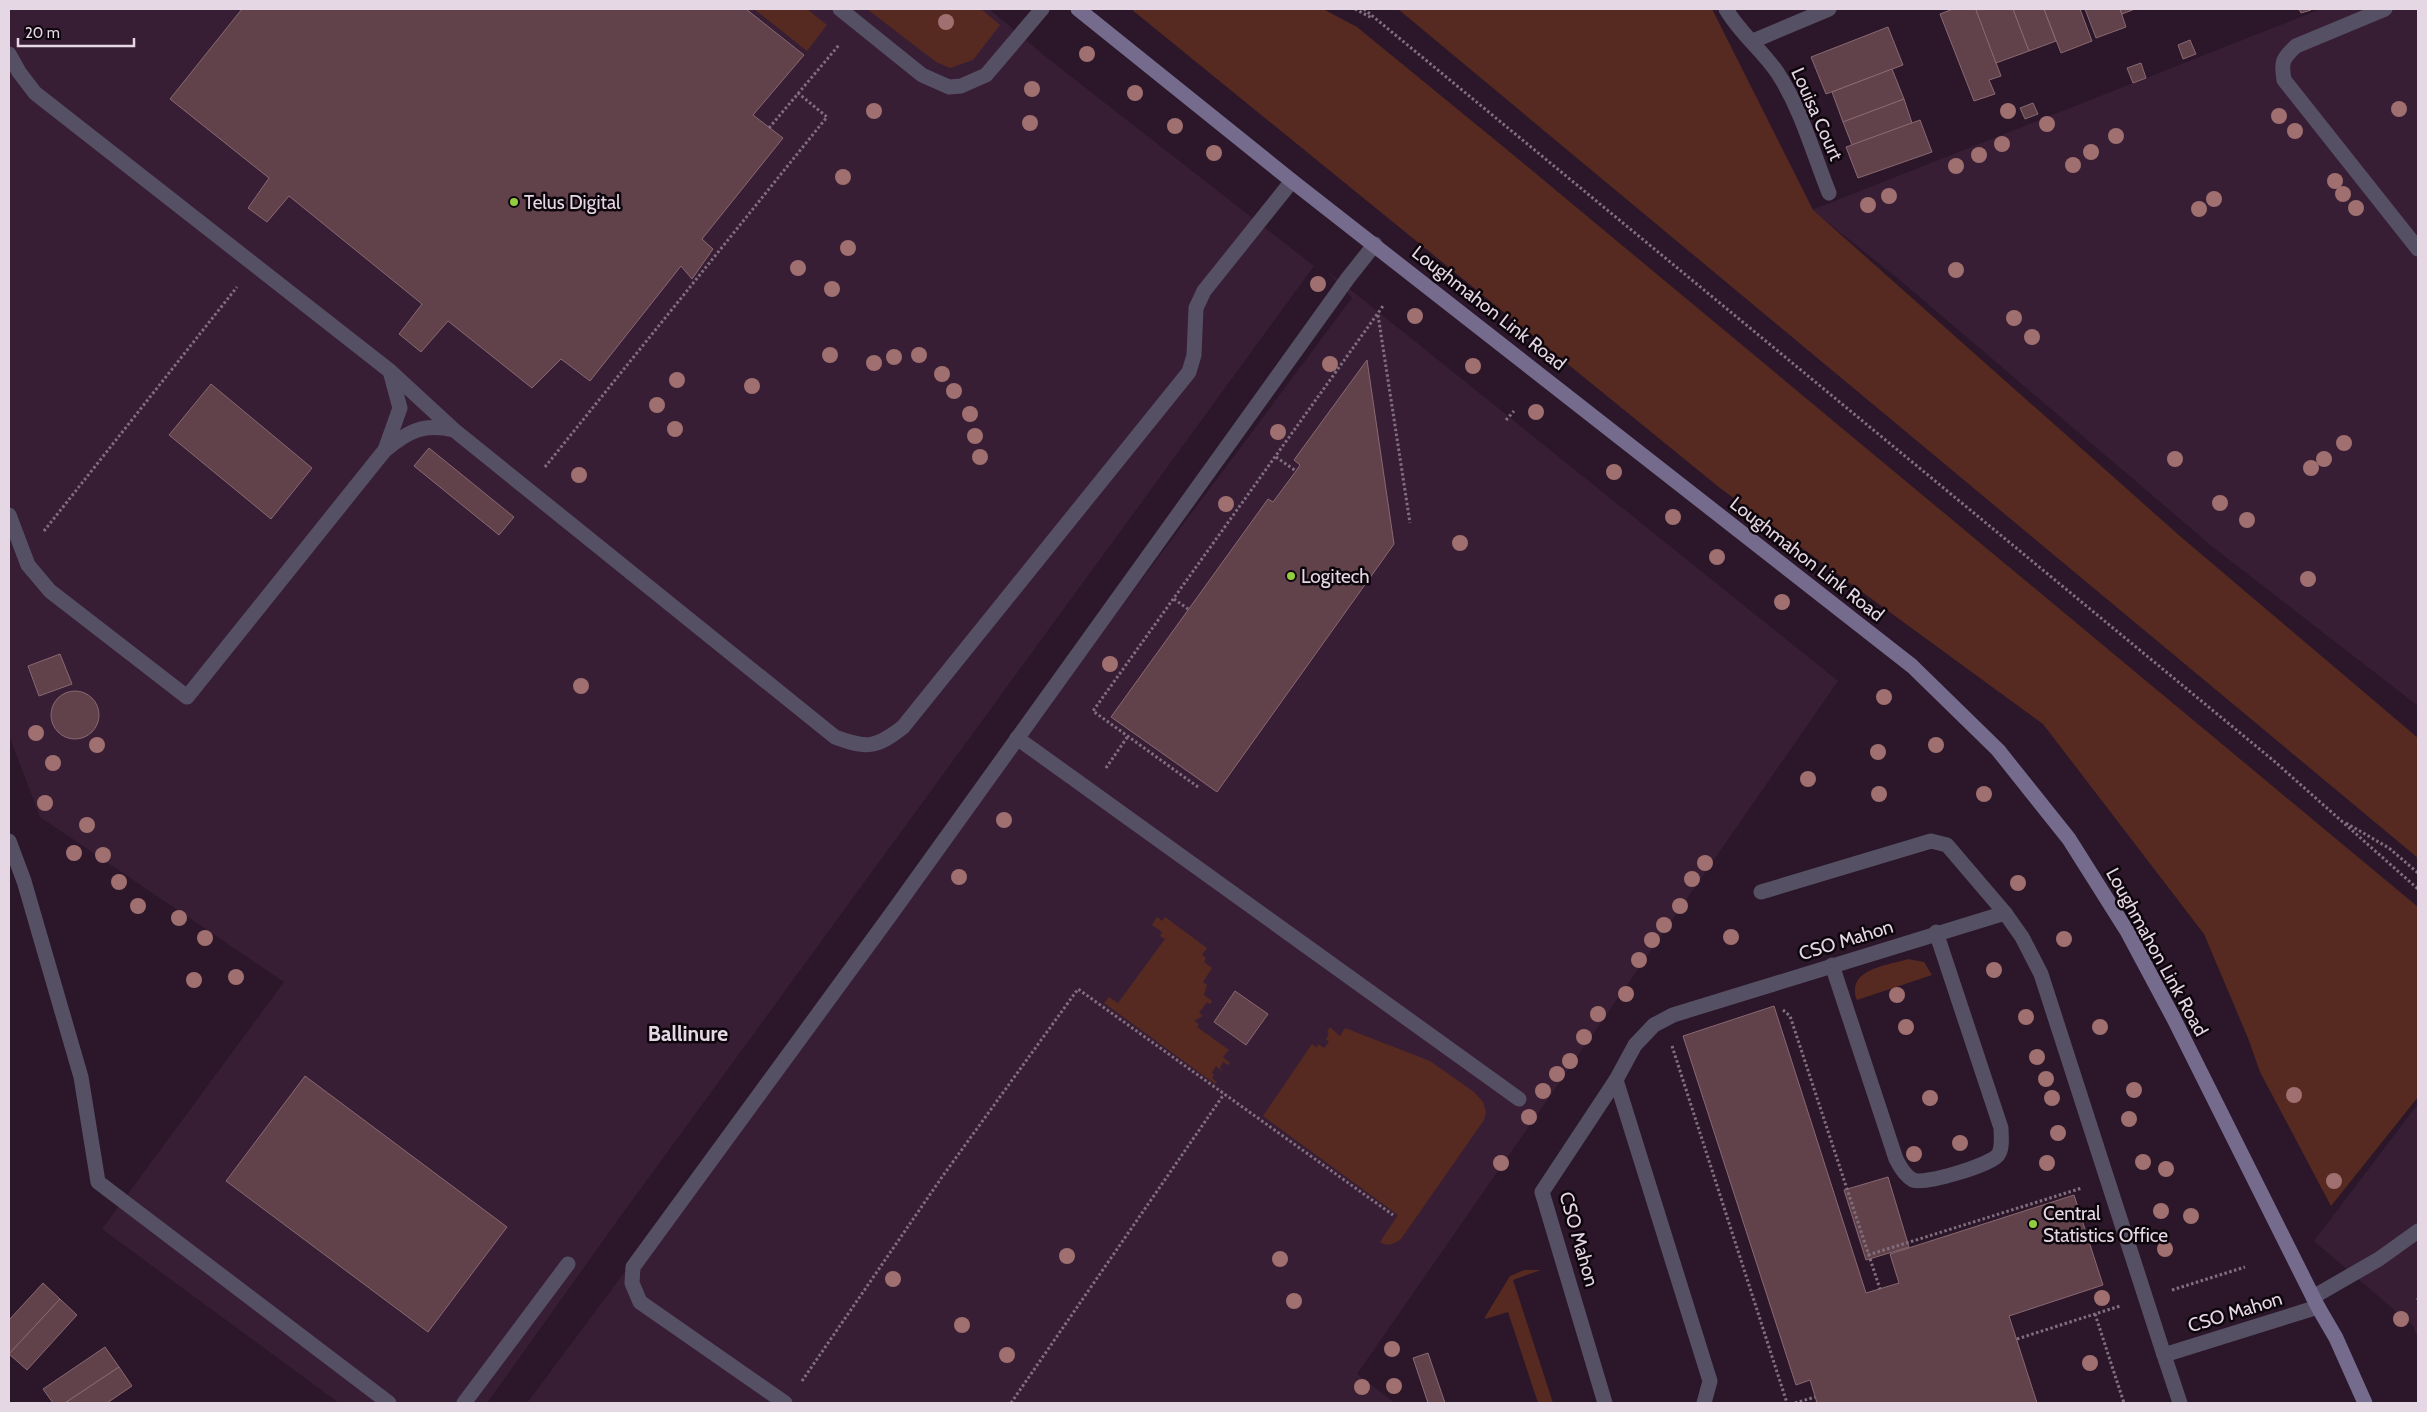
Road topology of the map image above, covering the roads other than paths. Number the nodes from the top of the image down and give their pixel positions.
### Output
1 (840, 9) edge
2 (1042, 9) edge
3 (1078, 9) edge
4 (1726, 9) edge
5 (1829, 9) edge
6 (2385, 9) edge
7 (1753, 41) junction
8 (9, 54) edge
9 (1292, 181) junction
10 (1829, 193) dead end
11 (1375, 244) junction
12 (2418, 249) edge
13 (390, 371) junction
14 (454, 430) junction
15 (385, 450) junction
16 (9, 515) edge
17 (1017, 738) junction
18 (9, 842) edge
19 (1761, 892) dead end
20 (2005, 913) junction
21 (1936, 932) junction
22 (1832, 965) junction
23 (1616, 1080) junction
24 (1519, 1099) dead end
25 (2418, 1232) edge
26 (568, 1264) dead end
27 (2315, 1302) junction
28 (2164, 1355) junction
29 (389, 1403) edge
30 (464, 1403) edge
31 (785, 1403) edge
32 (1605, 1403) edge
33 (1704, 1403) edge
34 (2180, 1403) edge
35 (2365, 1403) edge

1 - 2 street
3 - 9 main road, Loughmahon Link Road
4 - 7 street, Louisa Court
5 - 7 street
6 - 12 street
7 - 10 street, Louisa Court
8 - 13 street
9 - 11 main road, Loughmahon Link Road
9 - 14 street
11 - 17 street
11 - 27 main road, Loughmahon Link Road
13 - 14 street
13 - 15 street
14 - 15 street
15 - 16 street
17 - 24 street
17 - 31 street
18 - 29 street
19 - 20 street
20 - 21 street, CSO Mahon
20 - 28 street
21 - 22 street, CSO Mahon
21 - 22 street
22 - 23 street, CSO Mahon
23 - 32 street, CSO Mahon
23 - 33 street
25 - 27 street, CSO Mahon
26 - 30 street
27 - 28 street, CSO Mahon
27 - 35 main road, Loughmahon Link Road
28 - 34 street

